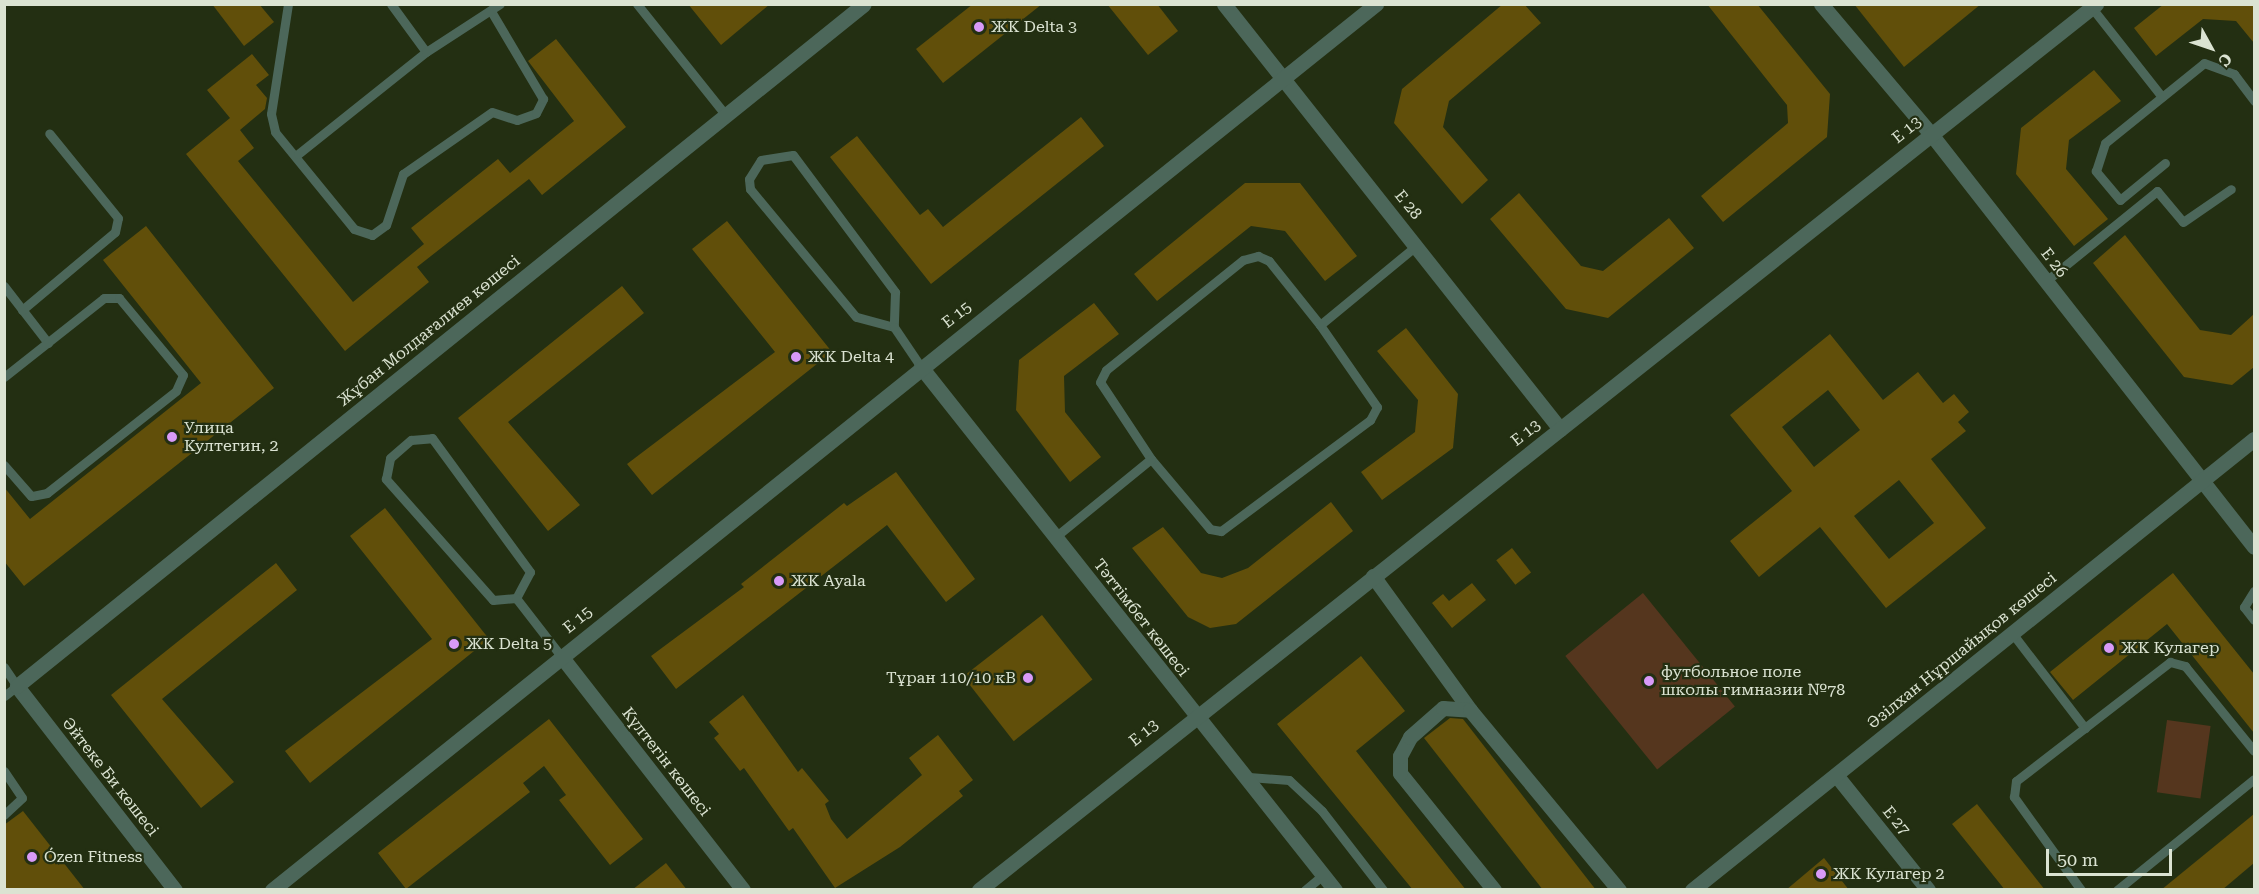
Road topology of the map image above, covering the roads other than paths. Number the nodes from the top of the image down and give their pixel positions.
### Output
1 (288, 4) edge
2 (391, 4) edge
3 (500, 4) edge
4 (637, 4) edge
5 (864, 4) edge
6 (1224, 4) edge
7 (1377, 4) edge
8 (1821, 4) edge
9 (2094, 6) edge
10 (491, 11) junction
11 (426, 52) junction
12 (1284, 79) junction
13 (2162, 97) junction
14 (2254, 100) edge
15 (724, 113) junction
16 (49, 133) dead end
17 (1931, 134) junction
18 (298, 154) junction
19 (2165, 163) dead end
20 (2231, 189) dead end
21 (1417, 245) junction
22 (2046, 281) junction
23 (4, 286) edge
24 (22, 310) junction
25 (1320, 325) junction
26 (894, 327) junction
27 (48, 343) junction
28 (921, 367) junction
29 (4, 377) edge
30 (1560, 429) junction
31 (2254, 439) edge
32 (1151, 459) junction
33 (4, 465) edge
34 (2202, 480) junction
35 (1054, 538) junction
36 (2254, 547) edge
37 (1373, 576) junction
38 (2254, 591) edge
39 (516, 598) junction
40 (2254, 620) edge
41 (2012, 633) junction
42 (561, 656) junction
43 (4, 667) edge
44 (17, 686) junction
45 (4, 696) edge
46 (1470, 710) junction
47 (1194, 715) junction
48 (2085, 728) junction
49 (2254, 751) edge
50 (4, 771) edge
51 (1836, 776) junction
52 (1249, 777) junction
53 (2254, 779) edge
54 (4, 815) edge
55 (1323, 875) junction
56 (175, 890) edge
57 (272, 890) edge
58 (743, 890) edge
59 (979, 890) edge
60 (1305, 890) edge
61 (1335, 890) edge
62 (1383, 890) edge
63 (1494, 890) edge
64 (1619, 890) edge
65 (1692, 890) edge
66 (1928, 890) edge
67 (2081, 890) edge
68 (2117, 890) edge

1 - 18 lane
2 - 11 lane
3 - 10 lane
4 - 15 lane
5 - 15 street, Жұбан Молдағалиев көшесі
6 - 12 street, E 28
7 - 12 street, E 15
8 - 17 street, E 26
9 - 13 lane
9 - 17 street, E 13
10 - 11 lane
10 - 18 lane
11 - 18 lane
12 - 21 street, E 28
12 - 28 street, E 15
13 - 14 lane
13 - 19 lane
15 - 44 street, Жұбан Молдағалиев көшесі
16 - 24 lane
17 - 22 street, E 26
17 - 30 street, E 13
20 - 22 lane
21 - 25 lane
21 - 30 street, E 28
22 - 34 street, E 26
23 - 24 lane
24 - 27 lane
25 - 32 lane
25 - 32 lane
26 - 26 lane
26 - 28 lane
27 - 29 lane
27 - 33 lane
28 - 35 street, Тәттімбет көшесі
28 - 42 street, E 15
30 - 37 street, E 13
31 - 34 street, Әзілхан Нұршайықов көшесі
32 - 35 lane
34 - 36 street, E 26
34 - 41 street, Әзілхан Нұршайықов көшесі
35 - 47 street, Тәттімбет көшесі
37 - 46 street
37 - 47 street, E 13
38 - 40 lane
39 - 39 lane
39 - 42 lane
41 - 48 lane
41 - 51 street, Әзілхан Нұршайықов көшесі
42 - 57 street, E 15
42 - 58 street, Күлтегін көшесі
43 - 44 lane
44 - 45 lane
44 - 56 street, Әйтеке Би көшесі
46 - 63 street
46 - 64 street
47 - 52 street, Тәттімбет көшесі
47 - 59 street, E 13
48 - 49 lane
48 - 67 lane
50 - 54 lane
51 - 65 street, Әзілхан Нұршайықов көшесі
51 - 66 street, E 27
52 - 55 street, Тәттімбет көшесі
52 - 62 lane
53 - 68 lane
55 - 60 lane
55 - 61 street, Тәттімбет көшесі

